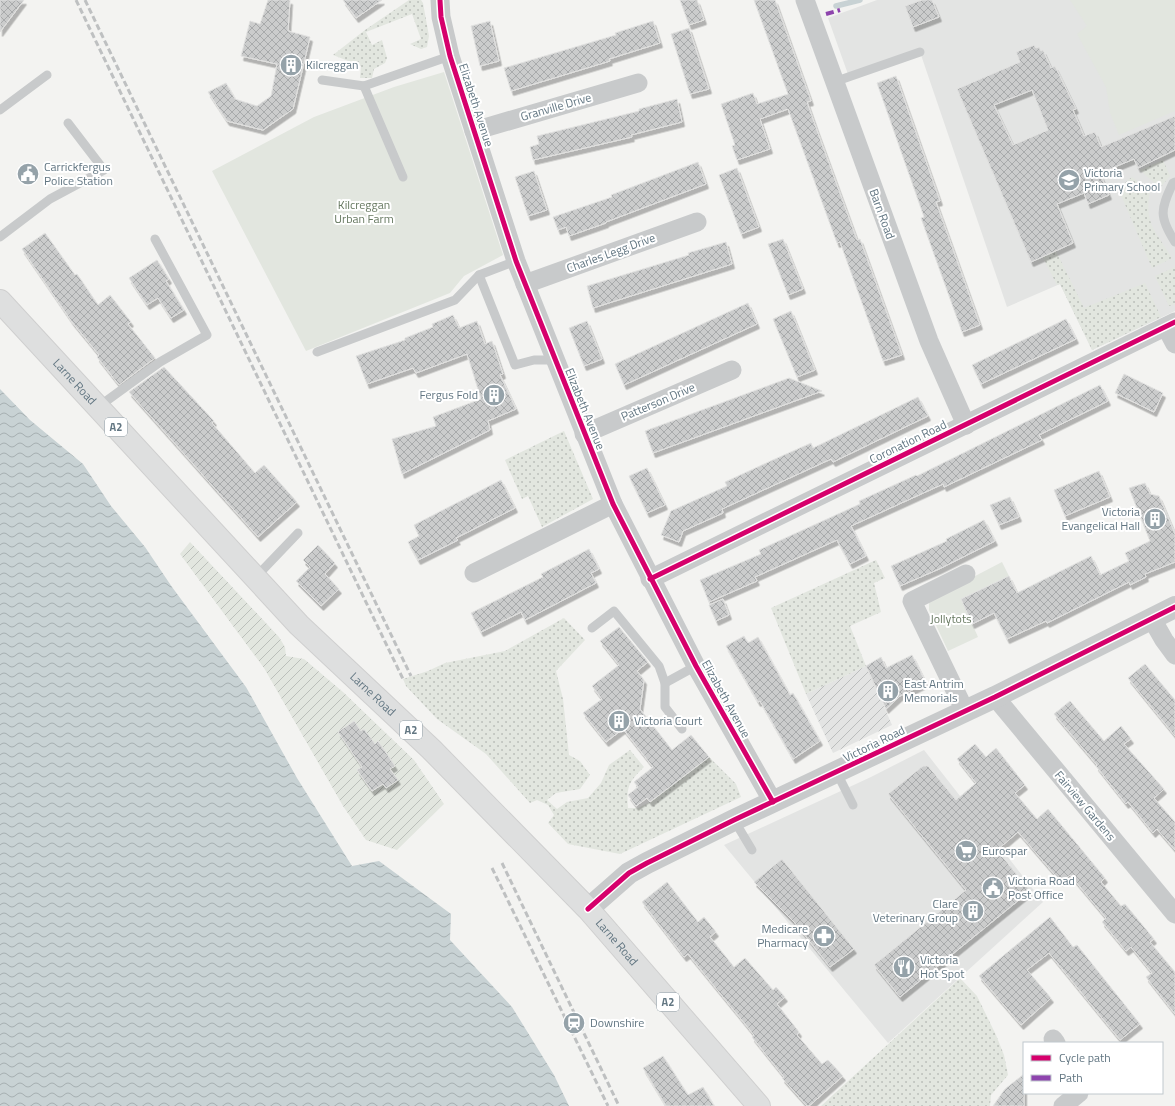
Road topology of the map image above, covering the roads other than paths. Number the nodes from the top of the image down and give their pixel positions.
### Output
1 (440, 0) edge
2 (805, 0) edge
3 (920, 52) dead end
4 (450, 56) junction
5 (47, 75) dead end
6 (322, 80) dead end
7 (834, 82) junction
8 (638, 83) dead end
9 (364, 86) junction
10 (0, 110) edge
11 (68, 123) dead end
12 (474, 131) junction
13 (403, 177) dead end
14 (1175, 182) edge
15 (697, 222) dead end
16 (0, 237) edge
17 (155, 239) dead end
18 (1175, 242) edge
19 (516, 261) junction
20 (479, 275) junction
21 (525, 284) junction
22 (0, 301) edge
23 (1170, 324) edge
24 (1175, 344) edge
25 (317, 352) dead end
26 (555, 360) junction
27 (732, 370) dead end
28 (98, 408) junction
29 (966, 425) junction
30 (584, 434) junction
31 (613, 504) junction
32 (298, 532) dead end
33 (474, 573) dead end
34 (966, 574) dead end
35 (256, 577) junction
36 (650, 579) junction
37 (1175, 607) edge
38 (1152, 618) junction
39 (592, 628) dead end
40 (1175, 655) edge
41 (696, 666) junction
42 (665, 684) junction
43 (995, 697) junction
44 (965, 712) junction
45 (682, 730) dead end
46 (837, 773) junction
47 (773, 802) junction
48 (853, 805) dead end
49 (734, 820) junction
50 (752, 850) dead end
51 (588, 909) junction
52 (1175, 914) edge
53 (1078, 1094) edge
54 (759, 1106) edge
55 (1063, 1106) edge

1 - 4 street, Elizabeth Avenue
2 - 7 street, Barn Road
3 - 7 lane
4 - 9 lane
4 - 12 street, Elizabeth Avenue
5 - 10 lane
6 - 9 lane
7 - 29 street, Barn Road
8 - 12 street, Granville Drive
9 - 13 lane
11 - 16 lane
12 - 19 street, Elizabeth Avenue
14 - 18 lane
15 - 21 street, Charles Legg Drive
17 - 28 lane
19 - 20 lane
19 - 21 street, Elizabeth Avenue
20 - 25 lane
20 - 26 lane
21 - 26 street, Elizabeth Avenue
22 - 28 main road, Larne Road / A2
23 - 24 street
23 - 29 street, Coronation Road
26 - 30 street, Elizabeth Avenue
27 - 30 street, Patterson Drive
28 - 35 main road, Larne Road / A2
29 - 36 street, Coronation Road
30 - 31 street, Elizabeth Avenue
31 - 33 street
31 - 36 street, Elizabeth Avenue
32 - 35 lane
34 - 44 street
35 - 51 main road, Larne Road / A2
36 - 41 street, Elizabeth Avenue
37 - 38 street, Victoria Road
38 - 40 street
38 - 43 street, Victoria Road
39 - 42 lane
41 - 42 lane
41 - 47 street, Elizabeth Avenue
42 - 45 lane
43 - 44 street, Victoria Road
43 - 52 street, Fairview Gardens
44 - 46 street, Victoria Road
46 - 47 street, Victoria Road
46 - 48 lane
47 - 49 street, Victoria Road
49 - 50 lane
49 - 51 street, Victoria Road
51 - 54 main road, Larne Road / A2
53 - 55 street

